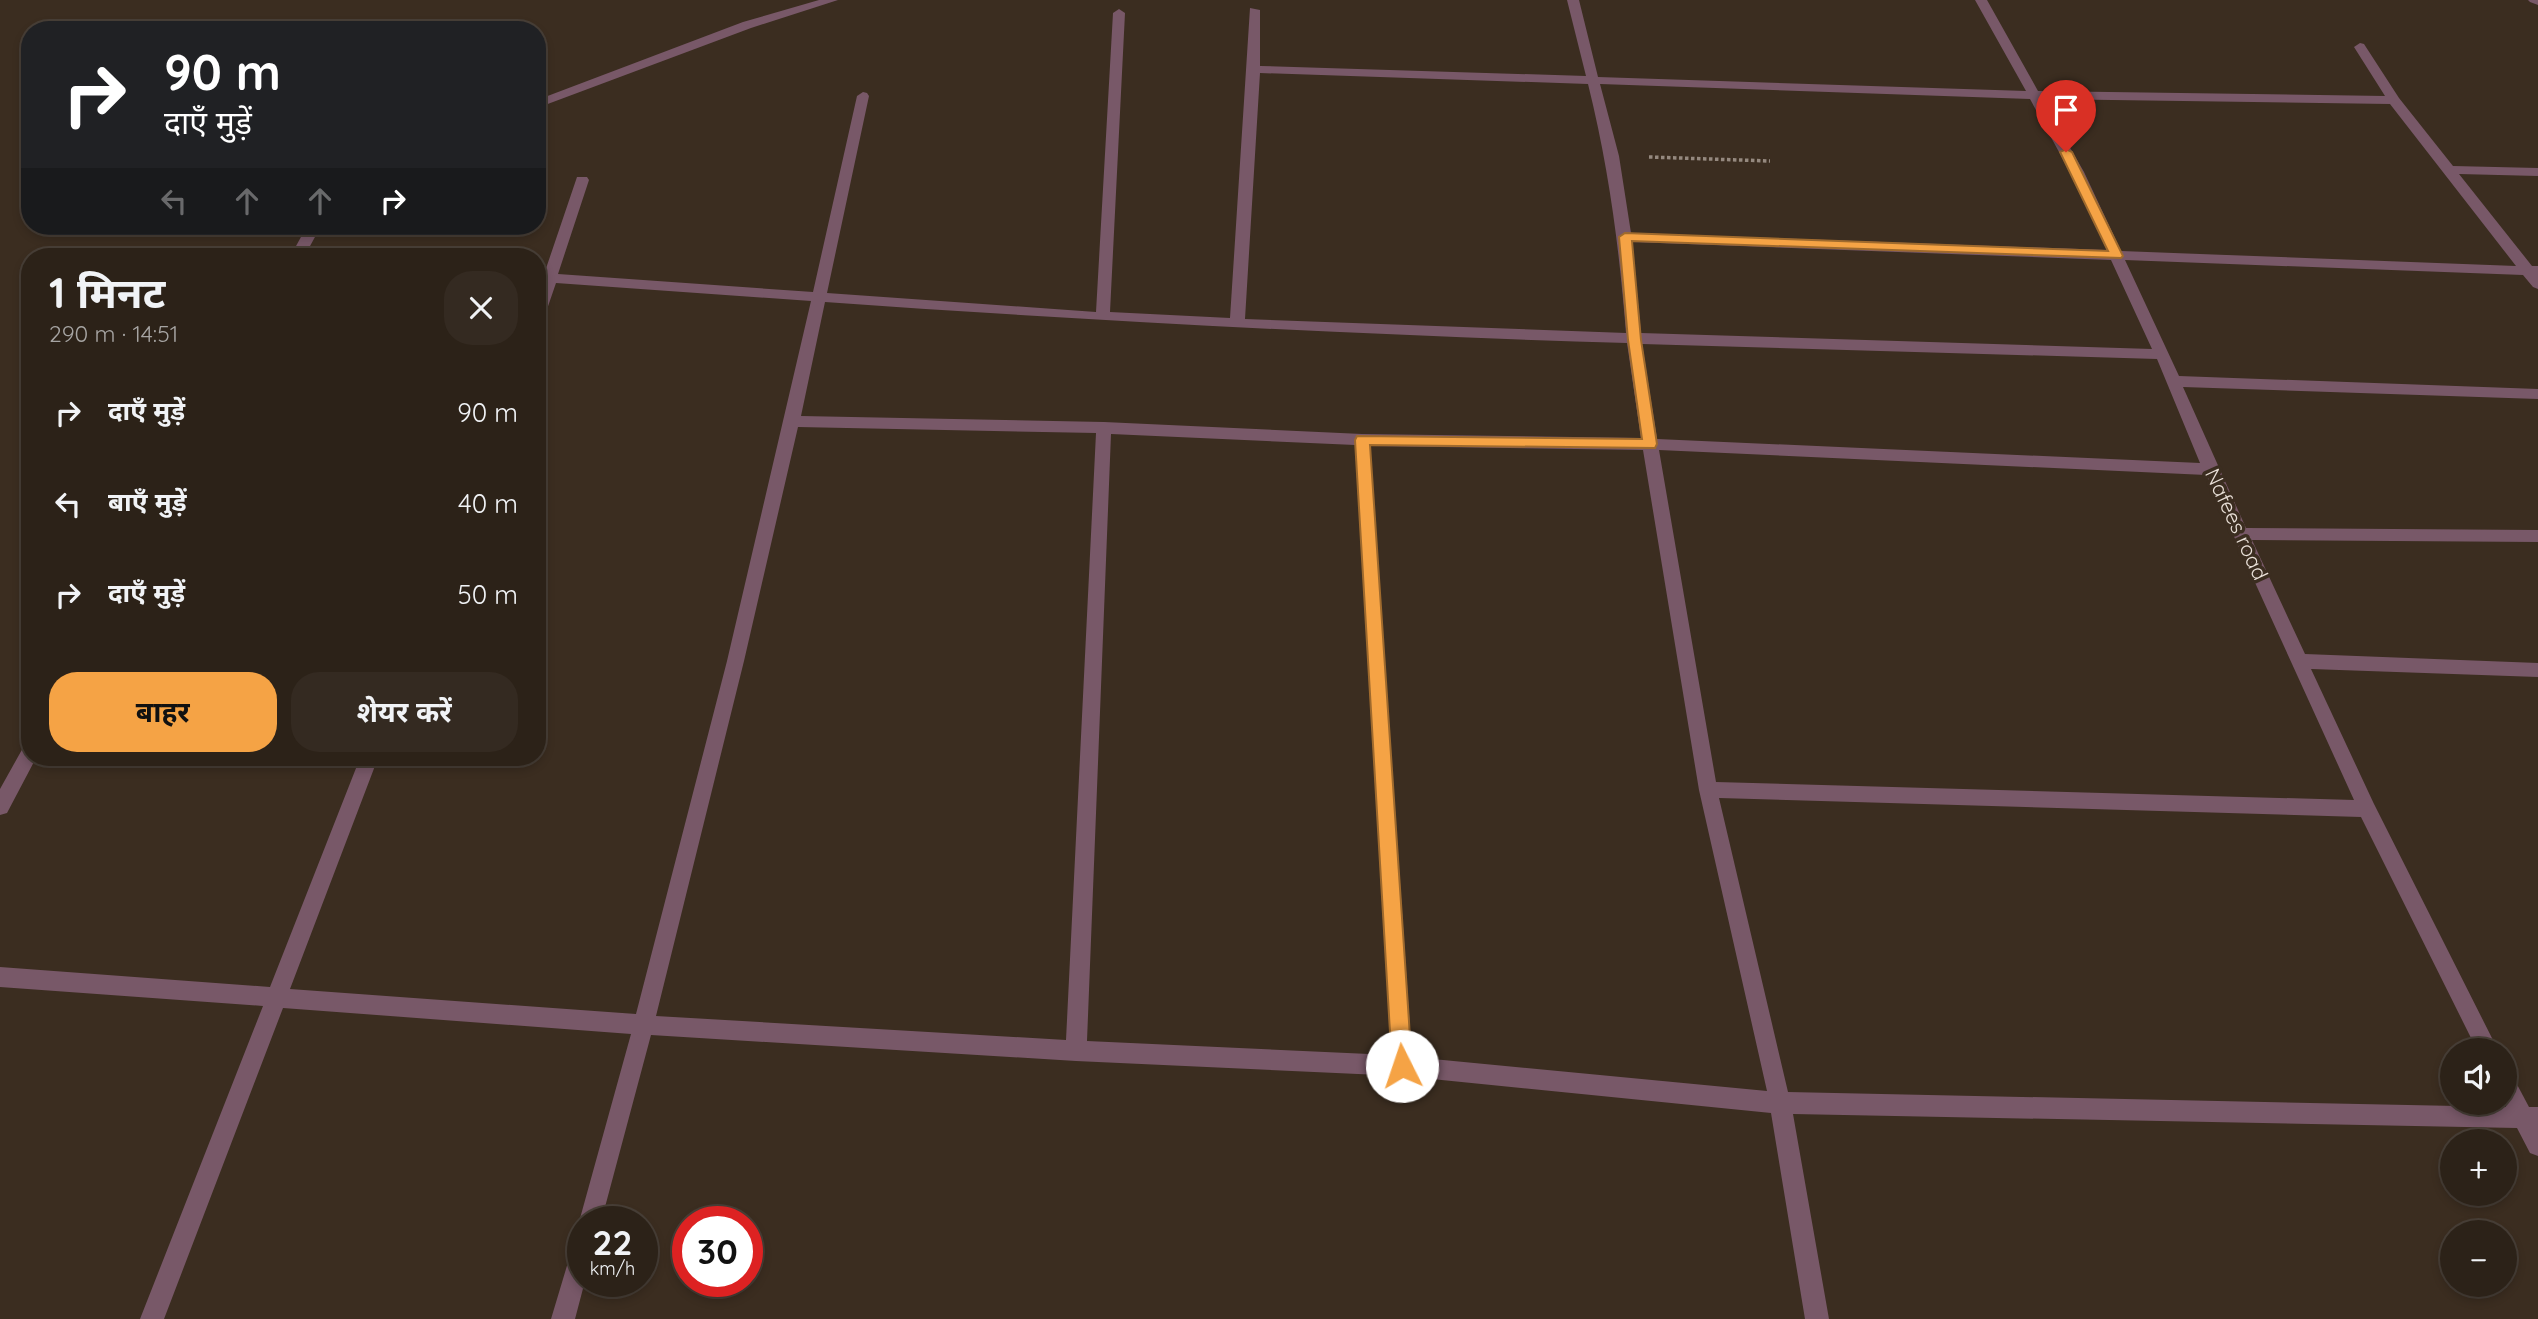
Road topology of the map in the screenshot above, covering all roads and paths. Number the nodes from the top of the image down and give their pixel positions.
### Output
1 (832, 0) edge
2 (1573, 0) edge
3 (1981, 0) edge
4 (1254, 10) dead end
5 (1119, 13) dead end
6 (2360, 47) dead end
7 (1254, 69) junction
8 (1594, 82) junction
9 (2035, 95) junction
10 (863, 96) dead end
11 (2394, 100) junction
12 (546, 101) edge
13 (1612, 156) junction
14 (1770, 161) dead end
15 (2448, 170) junction
16 (2538, 172) edge
17 (582, 180) dead end
18 (1625, 237) junction
19 (2117, 256) junction
20 (2533, 271) edge
21 (552, 278) junction
22 (2538, 284) edge
23 (546, 294) edge
24 (821, 297) junction
25 (1103, 317) junction
26 (1237, 323) junction
27 (1634, 340) junction
28 (2162, 354) junction
29 (2174, 381) junction
30 (2538, 394) edge
31 (793, 421) junction
32 (1104, 428) junction
33 (1362, 440) junction
34 (1650, 444) junction
35 (2211, 469) junction
36 (2242, 534) junction
37 (2538, 536) edge
38 (2300, 661) junction
39 (2538, 670) edge
40 (22, 766) edge
41 (366, 766) edge
42 (1709, 790) junction
43 (0, 807) edge
44 (2367, 809) junction
45 (0, 977) edge
46 (278, 997) junction
47 (645, 1025) junction
48 (2482, 1038) edge
49 (1076, 1051) junction
50 (1402, 1066) junction
51 (2517, 1100) edge
52 (1780, 1103) junction
53 (2530, 1118) edge
54 (2538, 1145) edge
55 (594, 1206) edge
56 (569, 1297) edge
57 (152, 1319) edge
58 (563, 1319) edge
59 (1817, 1319) edge

1 - 12 street
2 - 8 street
3 - 9 street, Nafees road
4 - 7 street
5 - 25 street
6 - 11 street
7 - 8 street
7 - 26 street
8 - 9 street
8 - 13 street
9 - 11 street
9 - 19 street, Nafees road
10 - 24 street
11 - 15 street
13 - 14 path
13 - 18 street
15 - 16 street
15 - 20 street
17 - 21 street
18 - 19 street
18 - 27 street
19 - 20 street
19 - 28 street, Nafees road
20 - 22 street
21 - 23 street
21 - 24 street
24 - 25 street
24 - 31 street
25 - 26 street
26 - 27 street
27 - 28 street
27 - 34 street
28 - 29 street, Nafees road
29 - 30 street
29 - 35 street, Nafees road
31 - 32 street
31 - 47 street
32 - 33 street
32 - 49 street
33 - 34 street
33 - 50 street
34 - 35 street
34 - 42 street
35 - 36 street, Nafees road
36 - 37 street
36 - 38 street, Nafees road
38 - 39 street
38 - 44 street, Nafees road
40 - 43 street
41 - 46 street
42 - 44 street
42 - 52 street
44 - 48 street, Nafees road
45 - 46 street
46 - 47 street
46 - 57 street
47 - 49 street
47 - 55 street
49 - 50 street
50 - 52 street
51 - 53 street
52 - 53 street
52 - 59 street
53 - 54 street
56 - 58 street

